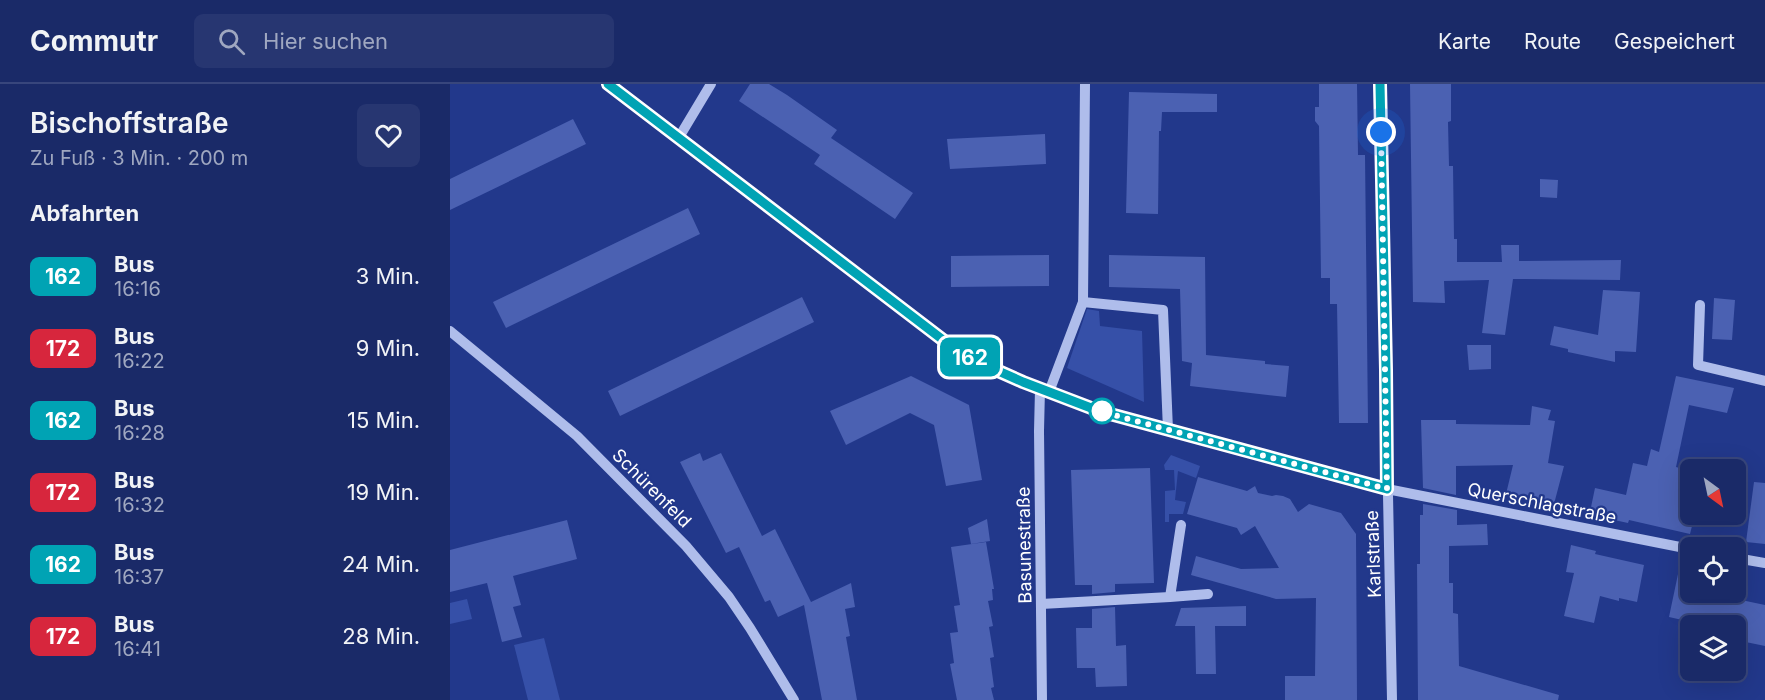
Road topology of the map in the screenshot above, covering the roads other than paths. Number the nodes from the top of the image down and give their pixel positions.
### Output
1 (608, 84) edge
2 (711, 84) edge
3 (1085, 84) edge
4 (1380, 84) edge
5 (678, 139) junction
6 (1083, 302) junction
7 (1700, 305) dead end
8 (450, 331) edge
9 (1765, 381) edge
10 (1044, 390) junction
11 (1168, 430) junction
12 (1387, 489) junction
13 (1181, 525) dead end
14 (1680, 547) edge
15 (1746, 560) edge
16 (1765, 564) edge
17 (1208, 594) dead end
18 (1170, 597) junction
19 (1041, 604) junction
20 (794, 700) edge
21 (1042, 700) edge
22 (1392, 700) edge

1 - 5 street, Querschlagstraße
2 - 5 street
3 - 6 street, Basunestraße
4 - 12 street, Karlstraße
5 - 10 street, Querschlagstraße
6 - 10 street, Basunestraße
6 - 11 street
7 - 9 street
8 - 20 street, Schürenfeld
10 - 11 street, Querschlagstraße
10 - 19 street, Basunestraße
11 - 12 street, Querschlagstraße
12 - 14 street, Querschlagstraße
12 - 22 street, Karlstraße
13 - 18 street
15 - 16 street
17 - 18 street
18 - 19 street
19 - 21 street, Basunestraße

